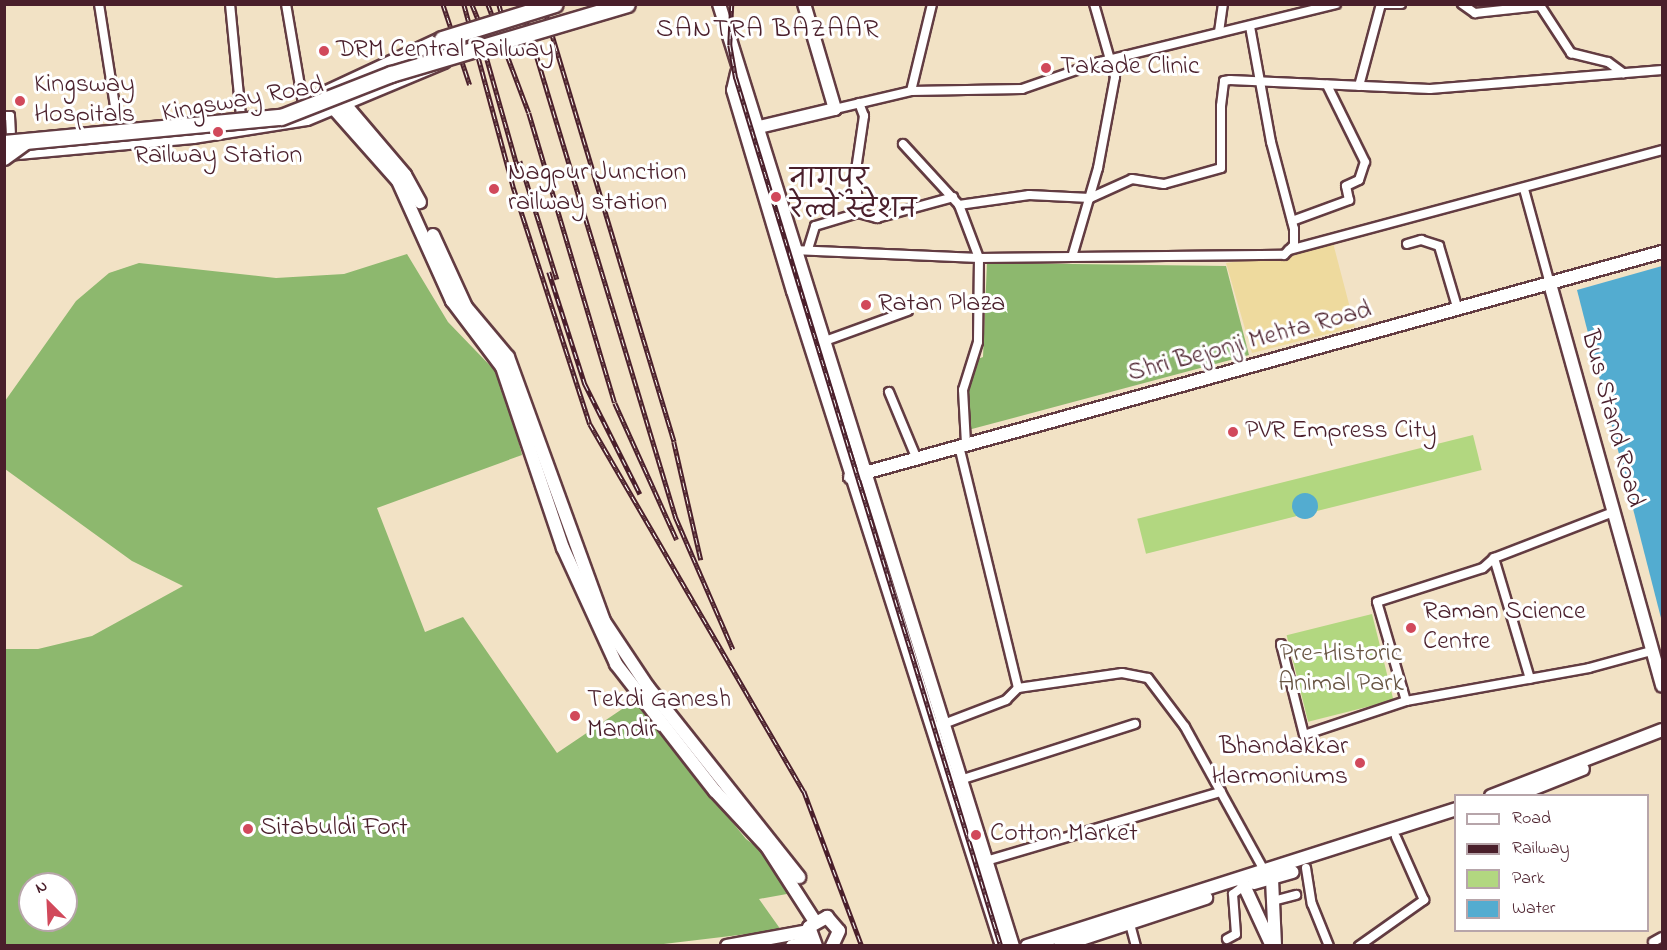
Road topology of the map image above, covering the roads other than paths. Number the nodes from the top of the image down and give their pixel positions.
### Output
1 (99, 4) edge
2 (230, 4) edge
3 (286, 4) edge
4 (555, 4) edge
5 (627, 4) edge
6 (720, 4) edge
7 (804, 4) edge
8 (932, 4) edge
9 (1094, 4) edge
10 (1223, 4) edge
11 (1336, 4) edge
12 (1381, 4) edge
13 (1401, 4) edge
14 (1462, 4) edge
15 (1540, 5) edge
16 (1250, 27) junction
17 (1219, 32) junction
18 (450, 56) junction
19 (1113, 59) junction
20 (1662, 70) edge
21 (737, 73) junction
22 (1623, 73) junction
23 (1259, 85) junction
24 (1327, 85) junction
25 (1359, 86) junction
26 (334, 89) junction
27 (911, 91) junction
28 (303, 103) junction
29 (859, 103) junction
30 (835, 109) junction
31 (343, 112) junction
32 (4, 116) edge
33 (241, 116) junction
34 (118, 126) junction
35 (762, 127) junction
36 (745, 129) junction
37 (903, 144) dead end
38 (10, 147) edge
39 (1662, 150) edge
40 (1524, 189) junction
41 (953, 197) junction
42 (1090, 198) junction
43 (959, 205) junction
44 (858, 213) junction
45 (1292, 221) junction
46 (1407, 244) dead end
47 (803, 249) junction
48 (1289, 250) junction
49 (781, 251) junction
50 (1662, 252) edge
51 (1072, 257) junction
52 (979, 258) junction
53 (1550, 284) junction
54 (1458, 309) junction
55 (908, 311) dead end
56 (825, 341) junction
57 (889, 392) dead end
58 (962, 445) junction
59 (916, 457) junction
60 (868, 472) junction
61 (850, 477) junction
62 (1613, 512) junction
63 (1494, 558) junction
64 (899, 574) junction
65 (883, 579) junction
66 (1281, 644) dead end
67 (1651, 651) junction
68 (1660, 674) edge
69 (1530, 679) junction
70 (1662, 686) edge
71 (1018, 688) junction
72 (1406, 701) junction
73 (942, 724) junction
74 (1135, 724) dead end
75 (928, 729) junction
76 (1662, 730) edge
77 (1662, 739) edge
78 (960, 780) junction
79 (948, 784) junction
80 (1221, 792) junction
81 (1494, 794) edge
82 (1518, 794) edge
83 (970, 809) junction
84 (1454, 809) edge
85 (957, 813) junction
86 (1454, 817) edge
87 (1396, 837) junction
88 (976, 847) junction
89 (986, 861) junction
90 (1306, 868) junction
91 (1269, 875) junction
92 (1242, 883) junction
93 (1295, 893) dead end
94 (1273, 899) junction
95 (1130, 924) junction
96 (814, 928) edge
97 (1102, 928) junction
98 (1662, 938) edge
99 (1227, 939) dead end
100 (1653, 942) dead end
101 (764, 944) edge
102 (727, 945) edge
103 (792, 945) edge
104 (833, 945) edge
105 (1002, 945) edge
106 (1013, 945) edge
107 (1027, 945) edge
108 (1060, 945) edge
109 (1136, 945) edge
110 (1273, 945) edge
111 (1329, 945) edge
112 (1359, 945) edge

1 - 34 street
2 - 33 street
3 - 28 street
4 - 26 highway, bridge
5 - 18 highway, bridge
6 - 21 main road
7 - 30 main road
8 - 27 street
9 - 19 street
10 - 17 street
11 - 16 street
12 - 13 street
12 - 25 street
14 - 15 street
15 - 22 street
16 - 17 street
16 - 23 street
17 - 19 street
18 - 31 main road, Kingsway Road
18 - 38 highway, bridge
19 - 27 street
19 - 42 street
20 - 22 street
21 - 35 main road
21 - 36 main road
22 - 25 street
23 - 24 street
23 - 42 street
23 - 45 street
24 - 25 street
24 - 45 street
26 - 28 highway
26 - 31 main road
27 - 29 street
28 - 33 highway
29 - 30 street
29 - 44 street
30 - 35 main road
31 - 38 main road, Kingsway Road
31 - 96 main road
31 - 96 main road
32 - 38 street
33 - 34 highway
34 - 38 highway
35 - 36 main road
35 - 47 main road
36 - 49 main road
37 - 41 street
39 - 40 street
40 - 48 street
40 - 53 street
41 - 43 street
41 - 44 street
42 - 43 street
42 - 51 street
43 - 52 street
44 - 47 street
45 - 48 street
46 - 54 street
47 - 49 street
47 - 52 street
47 - 56 main road
48 - 51 street
49 - 61 main road
50 - 53 main road, Shri Bejonji Mehta Road
51 - 52 street
52 - 58 street
53 - 54 main road, Shri Bejonji Mehta Road
53 - 62 main road, Bus Stand Road
54 - 58 main road, Shri Bejonji Mehta Road
55 - 56 street
56 - 60 main road
57 - 59 street
58 - 59 main road, Shri Bejonji Mehta Road
58 - 71 street
59 - 60 main road, Shri Bejonji Mehta Road
60 - 61 main road, Shri Bejonji Mehta Road
60 - 64 main road
61 - 65 main road
62 - 63 street
62 - 67 main road, Bus Stand Road
63 - 69 street
63 - 72 street
64 - 65 main road
64 - 73 main road
65 - 75 main road
66 - 72 street
67 - 68 main road, Bus Stand Road
67 - 69 street
68 - 70 main road, Bus Stand Road
69 - 72 street
71 - 73 street
71 - 80 street
73 - 75 street
73 - 78 main road
74 - 78 street
75 - 79 main road
76 - 81 main road
77 - 82 main road
78 - 79 street
78 - 83 main road
79 - 85 main road
80 - 89 street
80 - 91 street
83 - 85 main road
83 - 88 main road
84 - 91 main road
85 - 88 main road
86 - 87 main road
87 - 90 main road
87 - 112 street
88 - 89 main road
88 - 105 main road
89 - 106 main road
90 - 91 main road
90 - 111 street
91 - 92 main road
91 - 94 main road
92 - 95 main road
92 - 97 main road
92 - 99 street
92 - 110 main road
93 - 94 street
94 - 110 main road
95 - 97 main road
95 - 109 street
96 - 101 main road
96 - 103 main road
96 - 104 main road
97 - 107 main road
97 - 108 main road
98 - 100 street
101 - 102 main road

